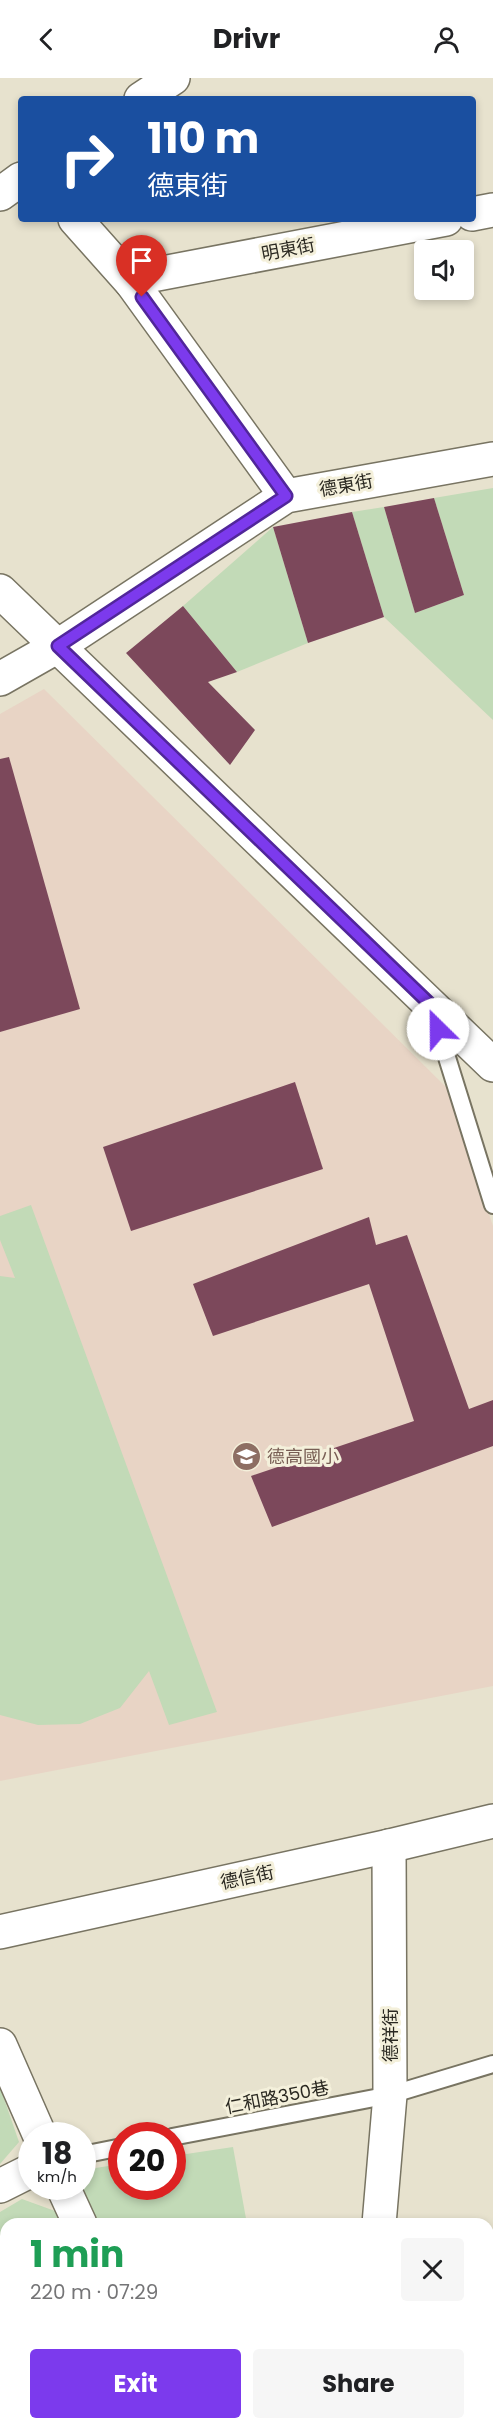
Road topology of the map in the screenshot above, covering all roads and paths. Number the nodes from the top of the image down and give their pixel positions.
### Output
1 (173, 78) edge
2 (146, 96) edge
3 (18, 181) edge
4 (0, 194) edge
5 (493, 210) edge
6 (476, 213) edge
7 (78, 222) edge
8 (430, 222) edge
9 (132, 283) junction
10 (493, 459) edge
11 (286, 496) junction
12 (0, 591) edge
13 (58, 646) junction
14 (0, 679) edge
15 (432, 1006) junction
16 (493, 1065) edge
17 (493, 1205) edge
18 (493, 1821) edge
19 (389, 1846) junction
20 (0, 1932) edge
21 (0, 2045) edge
22 (493, 2064) edge
23 (390, 2095) junction
24 (34, 2122) edge
25 (186, 2134) edge
26 (18, 2177) edge
27 (0, 2186) edge
28 (69, 2200) edge
29 (77, 2218) edge
30 (380, 2218) edge

1 - 2 street
3 - 4 street
5 - 6 street
7 - 9 street
8 - 9 street, 明東街
9 - 11 street
10 - 11 street, 德東街
11 - 13 street, 德東街
12 - 13 street
13 - 14 street, 德東街
13 - 15 street
15 - 16 street
15 - 17 lane
18 - 19 street, 德信街
19 - 20 street, 德信街
19 - 23 street, 德祥街
21 - 24 street
22 - 23 lane, 仁和路350巷
23 - 25 lane, 仁和路350巷
23 - 30 street, 德祥街
26 - 27 street
28 - 29 street

